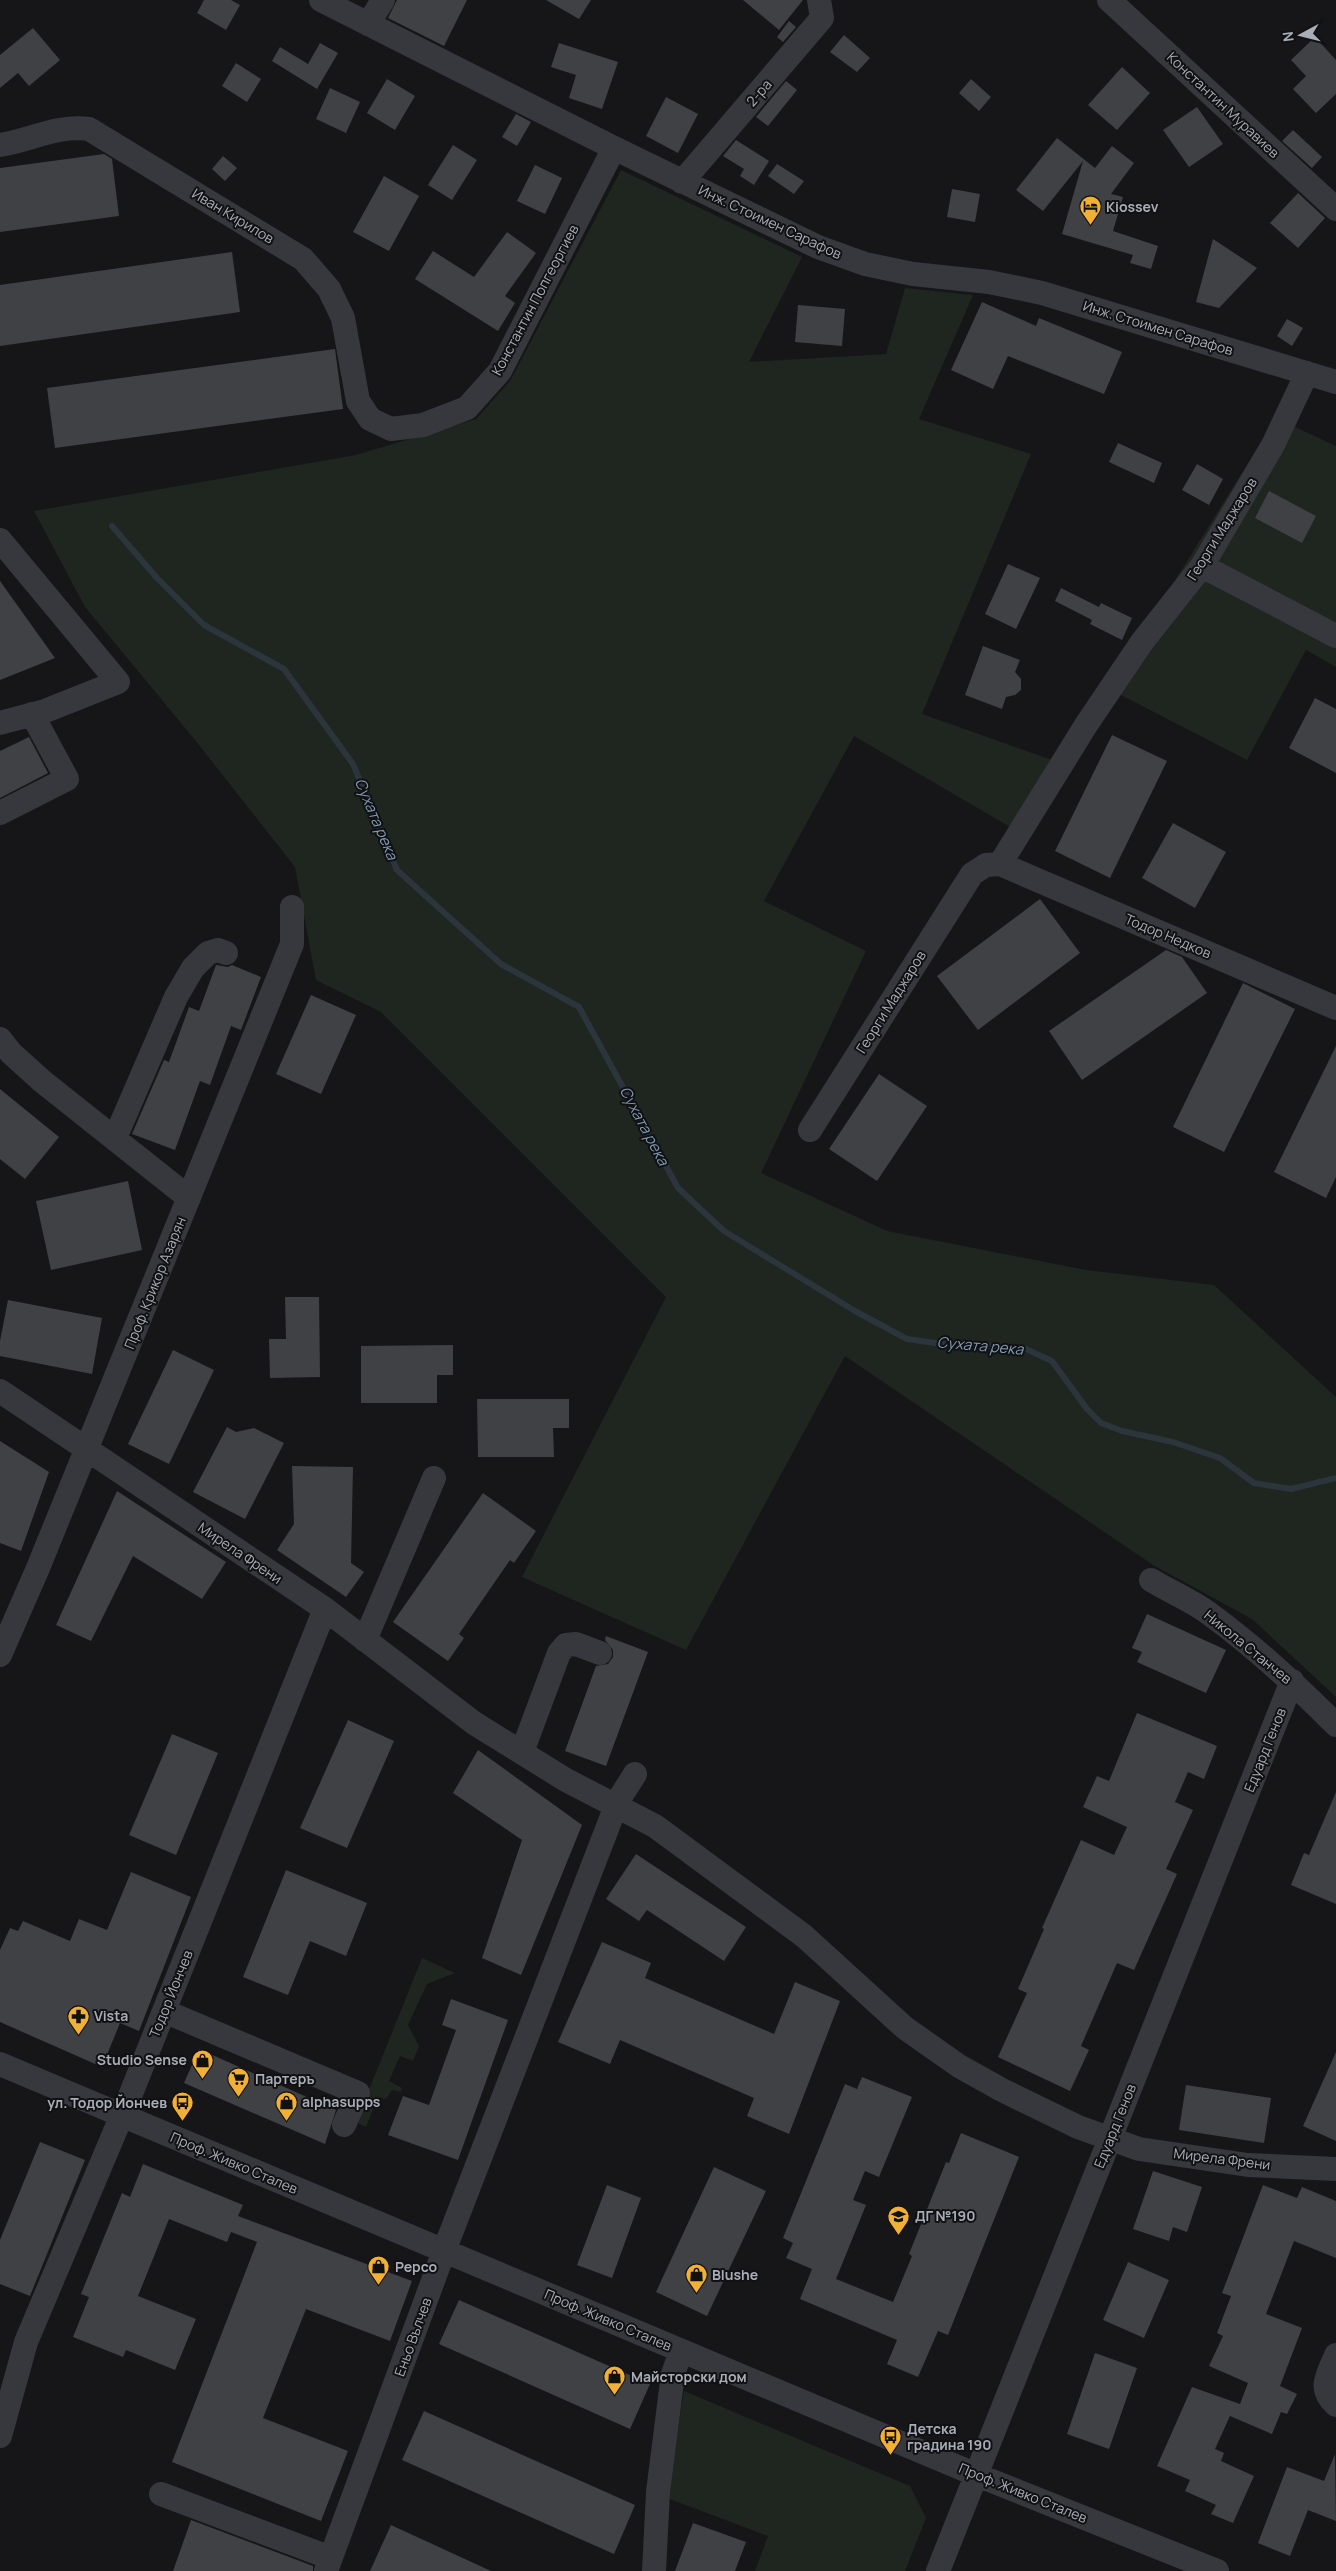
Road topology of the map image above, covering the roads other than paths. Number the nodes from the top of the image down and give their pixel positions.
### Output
1 (321, 0) edge
2 (383, 0) edge
3 (819, 0) edge
4 (1109, 0) edge
5 (368, 24) junction
6 (0, 145) edge
7 (614, 148) junction
8 (682, 182) junction
9 (1336, 209) edge
10 (1307, 373) junction
11 (1336, 382) edge
12 (370, 419) joint
13 (0, 540) edge
14 (1202, 566) junction
15 (1336, 636) edge
16 (32, 714) junction
17 (0, 723) edge
18 (0, 814) edge
19 (1000, 864) junction
20 (292, 907) dead end
21 (226, 953) dead end
22 (1336, 1008) edge
23 (0, 1039) edge
24 (810, 1130) dead end
25 (115, 1138) junction
26 (189, 1198) junction
27 (0, 1392) edge
28 (87, 1450) junction
29 (434, 1478) dead end
30 (1150, 1580) dead end
31 (325, 1609) junction
32 (365, 1640) junction
33 (600, 1653) dead end
34 (0, 1655) edge
35 (1292, 1681) junction
36 (1336, 1725) edge
37 (522, 1752) junction
38 (636, 1774) dead end
39 (617, 1804) junction
40 (164, 2011) junction
41 (0, 2064) edge
42 (122, 2116) junction
43 (344, 2125) dead end
44 (1110, 2140) junction
45 (1336, 2169) edge
46 (444, 2252) junction
47 (681, 2351) junction
48 (1336, 2355) edge
49 (1336, 2406) edge
50 (0, 2436) edge
51 (977, 2475) junction
52 (160, 2494) dead end
53 (328, 2565) edge
54 (654, 2571) edge
55 (938, 2571) edge
56 (1217, 2571) edge

1 - 5 street, Инж. Стоимен Сарафов
2 - 5 street
3 - 8 street, 2-ра
4 - 9 street, Константин Муравиев
5 - 7 street, Инж. Стоимен Сарафов
6 - 12 street, Иван Кирилов
7 - 8 street, Инж. Стоимен Сарафов
7 - 12 street, Константин Попгеоргиев
8 - 10 street, Инж. Стоимен Сарафов
10 - 11 street, Инж. Стоимен Сарафов
10 - 14 street, Георги Маджаров
13 - 16 street
14 - 15 street
14 - 19 street, Георги Маджаров
16 - 17 street
16 - 18 street
19 - 22 street, Тодор Недков
19 - 24 street, Георги Маджаров
20 - 26 street, Проф. Крикор Азарян
21 - 25 street
23 - 25 street
25 - 26 street
26 - 28 street, Проф. Крикор Азарян
27 - 28 street, Мирела Френи
28 - 31 street, Мирела Френи
28 - 34 street, Проф. Крикор Азарян
29 - 32 street
30 - 35 street, Никола Станчев
31 - 32 street, Мирела Френи
31 - 40 street, Тодор Йончев
32 - 37 street, Мирела Френи
33 - 37 street
35 - 36 street, Никола Станчев
35 - 44 street, Едуард Генов
37 - 39 street, Мирела Френи
38 - 39 street, Еньо Вълчев
39 - 44 street, Мирела Френи
39 - 46 street, Еньо Вълчев
40 - 42 street, Тодор Йончев
40 - 43 street
41 - 42 street, Проф. Живко Сталев
42 - 46 street, Проф. Живко Сталев
42 - 50 street, Тодор Йончев
44 - 45 street, Мирела Френи
44 - 51 street, Едуард Генов
46 - 47 street, Проф. Живко Сталев
46 - 53 street, Еньо Вълчев
47 - 51 street, Проф. Живко Сталев
47 - 54 street
48 - 49 street
51 - 55 street, Едуард Генов
51 - 56 street, Проф. Живко Сталев
52 - 53 street

